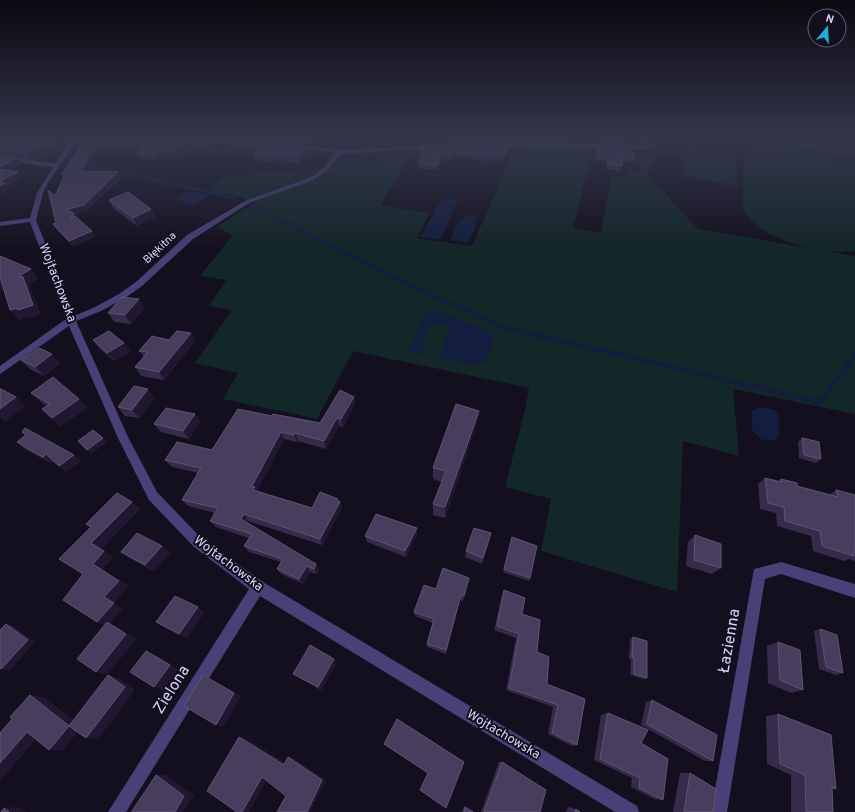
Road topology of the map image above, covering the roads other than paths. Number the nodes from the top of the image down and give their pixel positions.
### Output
1 (50, 176) edge
2 (316, 176) edge
3 (33, 220) junction
4 (0, 224) edge
5 (71, 320) junction
6 (0, 371) edge
7 (258, 588) junction
8 (855, 591) edge
9 (116, 812) edge
10 (631, 812) edge
11 (719, 812) edge

1 - 3 street
2 - 5 street, Błękitna
3 - 4 street
3 - 5 street, Wojtachowska
5 - 6 street, Błękitna
5 - 7 street, Wojtachowska
7 - 9 street, Zielona
7 - 10 street, Wojtachowska
8 - 11 street, Łazienna

